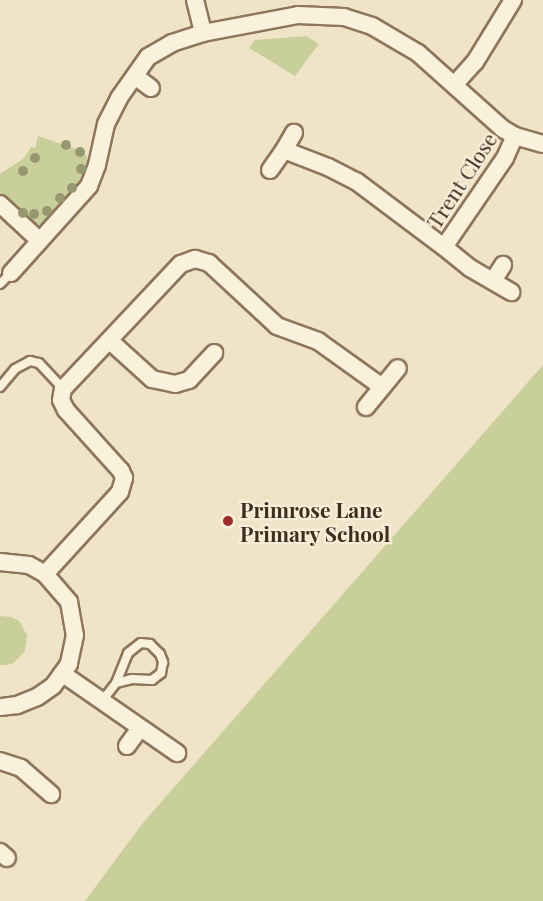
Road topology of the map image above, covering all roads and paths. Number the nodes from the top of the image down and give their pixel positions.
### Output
1 (195, 0) edge
2 (348, 0) edge
3 (518, 3) edge
4 (344, 17) junction
5 (203, 33) junction
6 (135, 76) junction
7 (455, 84) junction
8 (151, 88) dead end
9 (294, 133) dead end
10 (516, 136) junction
11 (543, 144) edge
12 (284, 150) junction
13 (270, 170) dead end
14 (0, 204) edge
15 (40, 241) junction
16 (444, 247) junction
17 (503, 265) dead end
18 (5, 278) edge
19 (493, 281) junction
20 (511, 292) dead end
21 (110, 341) junction
22 (214, 353) dead end
23 (398, 368) dead end
24 (0, 387) edge
25 (382, 387) junction
26 (63, 389) junction
27 (366, 406) dead end
28 (0, 562) edge
29 (45, 574) junction
30 (63, 674) junction
31 (116, 683) junction
32 (102, 701) junction
33 (0, 707) edge
34 (140, 728) junction
35 (127, 746) dead end
36 (177, 753) dead end
37 (0, 761) edge
38 (51, 794) dead end

1 - 5 street
2 - 4 street
3 - 7 street
4 - 5 street
4 - 7 street
5 - 6 street
6 - 8 street
6 - 15 street
7 - 10 street
9 - 12 street
10 - 11 street
10 - 16 street, Trent Close
12 - 13 street
12 - 16 street, Trent Close
14 - 15 street
15 - 18 street
16 - 19 street, Trent Close
17 - 19 street
19 - 20 street, Trent Close
21 - 22 street
21 - 25 street
21 - 26 street
23 - 25 street
24 - 26 lane
25 - 27 street
26 - 29 street
28 - 29 street
29 - 30 street
30 - 32 street
30 - 33 street
31 - 31 lane
31 - 32 lane
32 - 34 street
34 - 35 street
34 - 36 street
37 - 38 street

